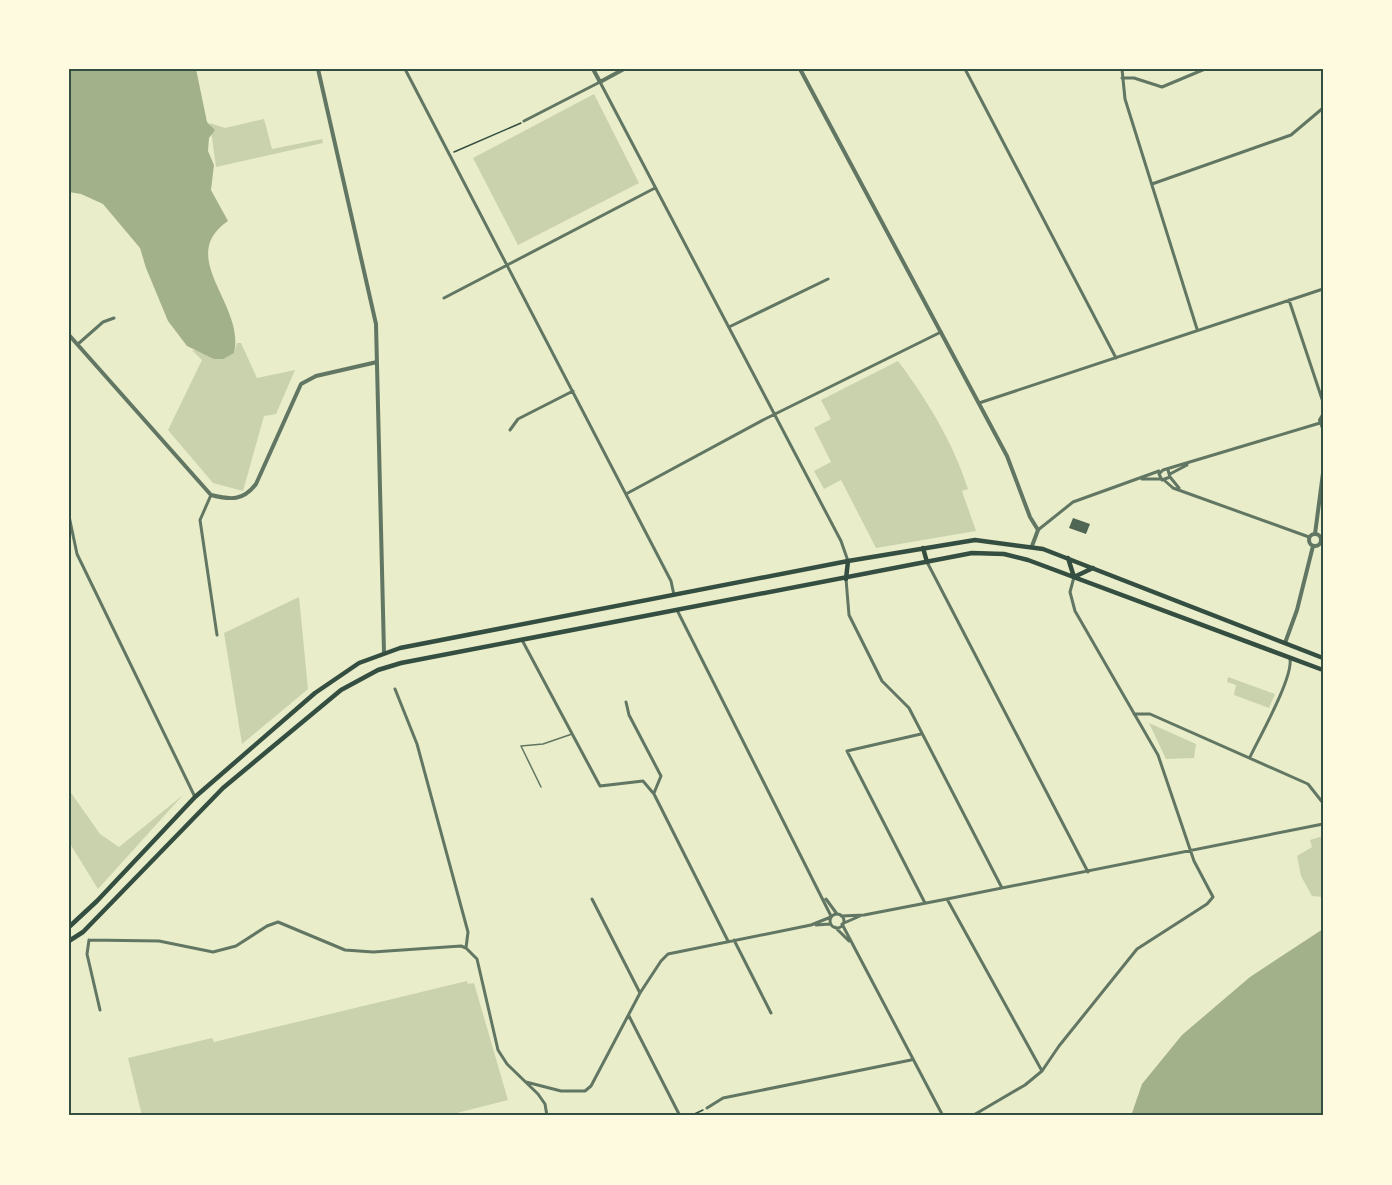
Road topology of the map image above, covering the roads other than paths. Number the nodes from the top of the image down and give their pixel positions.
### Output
1 (318, 69) edge
2 (405, 69) edge
3 (593, 69) edge
4 (624, 69) edge
5 (800, 69) edge
6 (965, 69) edge
7 (1122, 69) edge
8 (1205, 69) edge
9 (1122, 78) junction
10 (600, 82) junction
11 (1323, 108) edge
12 (524, 121) road end
13 (1152, 184) junction
14 (655, 188) junction
15 (506, 265) junction
16 (828, 279) dead end
17 (1323, 289) edge
18 (444, 298) dead end
19 (1289, 300) junction
20 (114, 318) dead end
21 (729, 327) junction
22 (1197, 330) junction
23 (941, 332) junction
24 (69, 335) edge
25 (78, 344) junction
26 (1116, 358) junction
27 (377, 362) junction
28 (573, 391) junction
29 (1323, 402) edge
30 (979, 403) junction
31 (774, 416) junction
32 (1323, 416) edge
33 (1322, 426) edge
34 (510, 430) dead end
35 (1161, 471) junction
36 (1323, 473) edge
37 (1169, 474) junction
38 (1140, 479) junction
39 (1162, 479) junction
40 (1180, 489) junction
41 (211, 495) junction
42 (626, 495) junction
43 (69, 516) edge
44 (1038, 530) junction
45 (1315, 534) junction
46 (1309, 537) junction
47 (1322, 542) edge
48 (1032, 546) junction
49 (1313, 546) junction
50 (923, 548) junction
51 (1068, 558) junction
52 (1028, 560) junction
53 (848, 561) junction
54 (927, 562) junction
55 (1095, 568) junction
56 (1074, 577) junction
57 (846, 579) junction
58 (674, 595) junction
59 (676, 610) junction
60 (217, 635) dead end
61 (522, 640) junction
62 (1285, 643) junction
63 (384, 652) junction
64 (1290, 657) junction
65 (1323, 658) edge
66 (386, 667) junction
67 (1323, 670) edge
68 (395, 689) dead end
69 (626, 702) dead end
70 (1134, 714) junction
71 (573, 733) junction
72 (922, 734) junction
73 (1250, 758) junction
74 (541, 787) dead end
75 (654, 794) junction
76 (195, 796) junction
77 (1323, 803) edge
78 (1323, 824) edge
79 (1191, 851) junction
80 (1088, 872) junction
81 (1002, 888) junction
82 (821, 892) junction
83 (592, 899) dead end
84 (947, 899) junction
85 (925, 903) junction
86 (839, 915) junction
87 (864, 915) junction
88 (831, 917) junction
89 (843, 923) junction
90 (811, 925) junction
91 (833, 926) junction
92 (69, 927) edge
93 (83, 932) junction
94 (89, 940) junction
95 (734, 940) junction
96 (69, 941) edge
97 (728, 941) junction
98 (850, 943) junction
99 (466, 948) junction
100 (640, 993) junction
101 (100, 1010) dead end
102 (771, 1013) dead end
103 (629, 1016) junction
104 (911, 1060) junction
105 (1042, 1071) junction
106 (526, 1082) junction
107 (707, 1108) road end
108 (547, 1116) edge
109 (680, 1116) edge
110 (943, 1116) edge
111 (972, 1116) edge

1 - 27 street
2 - 15 street
3 - 10 street
4 - 10 street
5 - 23 street
6 - 26 street
7 - 9 street
8 - 9 street
9 - 13 street
10 - 12 street
10 - 14 street
11 - 13 street
13 - 22 street
14 - 15 street
14 - 21 street
15 - 18 street
15 - 28 street
16 - 21 street
17 - 19 street
19 - 22 street
19 - 29 street
20 - 25 street
21 - 31 street
22 - 26 street
23 - 30 street
23 - 31 street
24 - 25 street
25 - 41 street
26 - 30 street
27 - 41 street
27 - 63 street
28 - 34 street
28 - 42 street
30 - 44 street
31 - 42 street
31 - 53 street
32 - 33 street
33 - 37 street
35 - 37 street
35 - 38 street
35 - 39 street
36 - 45 street
37 - 39 street
37 - 40 street
38 - 39 street
38 - 44 street
39 - 40 street
40 - 46 street
41 - 60 street
42 - 58 street
43 - 76 street
44 - 48 street
45 - 46 street
45 - 47 street
46 - 49 street
47 - 49 street
48 - 50 main road
48 - 51 main road
48 - 52 main road
49 - 62 street
50 - 53 main road
50 - 54 main road
51 - 55 main road
51 - 56 main road
52 - 54 main road
52 - 56 main road
53 - 57 main road
53 - 58 main road
54 - 57 main road
54 - 80 street
55 - 56 main road
55 - 62 main road
56 - 64 main road
56 - 70 street
57 - 59 main road
57 - 72 street
58 - 59 main road
58 - 63 main road
59 - 61 main road
59 - 82 street
61 - 66 main road
61 - 71 street
62 - 65 main road
63 - 66 main road
63 - 76 main road
64 - 67 main road
64 - 73 street
66 - 93 main road
68 - 99 street
69 - 75 street
70 - 73 street
70 - 79 street
71 - 74 lane
71 - 75 street
72 - 81 street
72 - 85 street
73 - 77 street
75 - 97 street
76 - 92 main road
78 - 79 street
79 - 80 street
79 - 105 street
80 - 81 street
81 - 84 street
82 - 86 street
82 - 88 street
83 - 100 street
84 - 85 street
84 - 105 street
85 - 87 street
86 - 87 street
86 - 88 street
86 - 89 street
87 - 89 street
88 - 90 street
88 - 91 street
89 - 91 street
89 - 98 street
90 - 91 street
90 - 95 street
91 - 98 street
92 - 93 main road
93 - 94 street
93 - 96 main road
94 - 99 street
94 - 101 street
95 - 97 street
95 - 102 street
97 - 100 street
98 - 104 street
99 - 106 street
100 - 103 street
103 - 106 street
103 - 109 street
104 - 107 street
104 - 110 street
105 - 111 street
106 - 108 street

